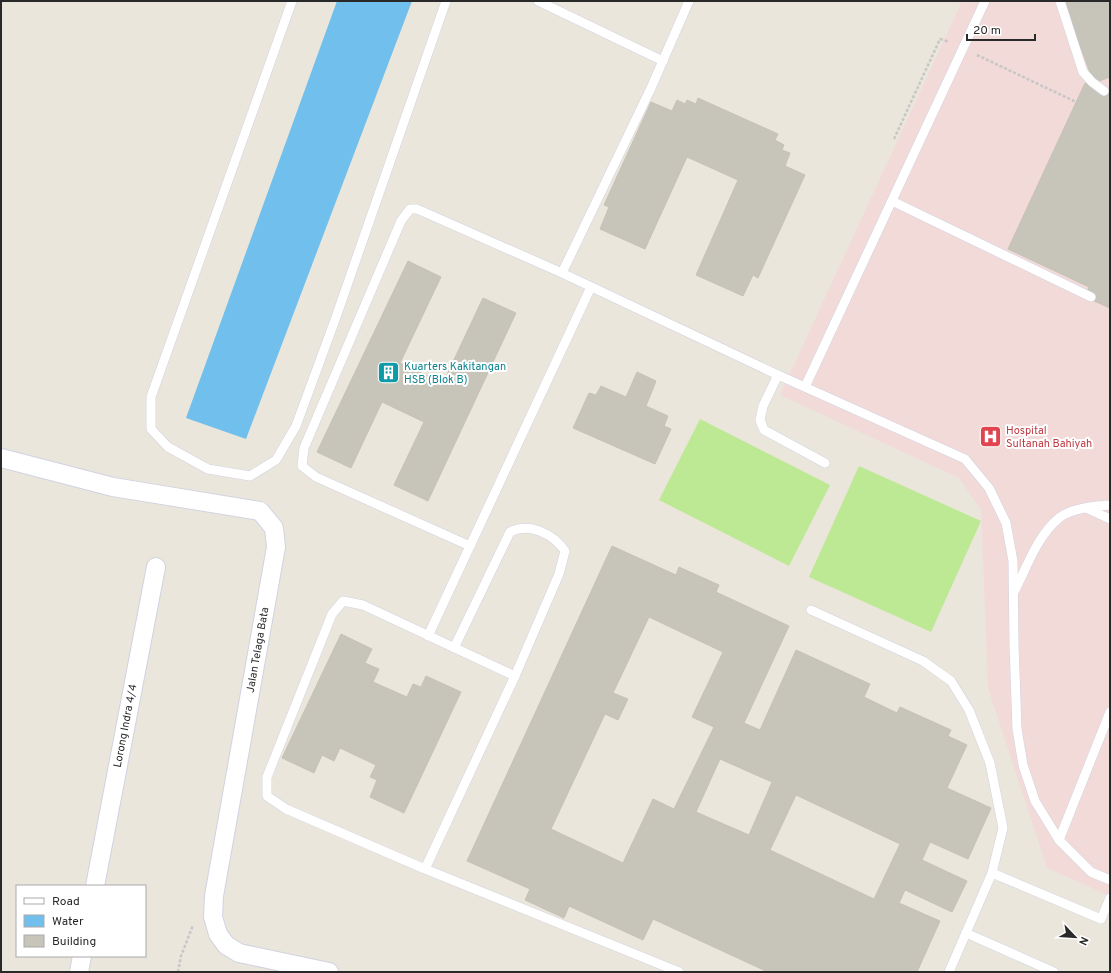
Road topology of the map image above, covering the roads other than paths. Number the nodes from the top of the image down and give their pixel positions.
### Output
1 (292, 1) edge
2 (446, 1) edge
3 (538, 1) edge
4 (689, 1) edge
5 (986, 1) edge
6 (1060, 1) edge
7 (663, 61) junction
8 (1104, 91) dead end
9 (892, 201) junction
10 (562, 273) junction
11 (591, 287) junction
12 (1090, 297) dead end
13 (778, 375) junction
14 (805, 387) junction
15 (1, 458) edge
16 (825, 463) dead end
17 (1110, 505) edge
18 (1085, 507) junction
19 (1110, 519) edge
20 (470, 546) junction
21 (156, 567) dead end
22 (1013, 594) junction
23 (811, 610) dead end
24 (428, 636) junction
25 (454, 648) junction
26 (515, 676) junction
27 (1110, 712) edge
28 (1107, 727) edge
29 (1059, 840) junction
30 (425, 870) junction
31 (992, 873) junction
32 (1110, 880) edge
33 (95, 885) edge
34 (1110, 898) edge
35 (966, 933) junction
36 (82, 957) edge
37 (79, 972) edge
38 (329, 972) edge
39 (679, 972) edge
40 (949, 972) edge
41 (1054, 972) edge

1 - 2 lane
3 - 7 lane
4 - 7 lane
5 - 9 lane
6 - 8 lane
7 - 10 lane
9 - 12 lane
9 - 14 lane
10 - 11 lane
10 - 20 lane
11 - 13 lane
11 - 20 lane
13 - 14 lane
13 - 16 lane
14 - 22 lane
15 - 38 street, Jalan Telaga Bata
17 - 18 lane
18 - 19 lane
18 - 22 lane
20 - 24 lane
21 - 33 street, Lorong Indra 4/4
22 - 29 lane
23 - 31 lane
24 - 25 lane
24 - 30 lane
25 - 26 lane
25 - 26 lane
26 - 30 lane
27 - 28 lane
28 - 29 lane
29 - 32 lane
30 - 39 lane
31 - 34 lane
31 - 35 lane
35 - 40 lane
35 - 41 lane
36 - 37 street

